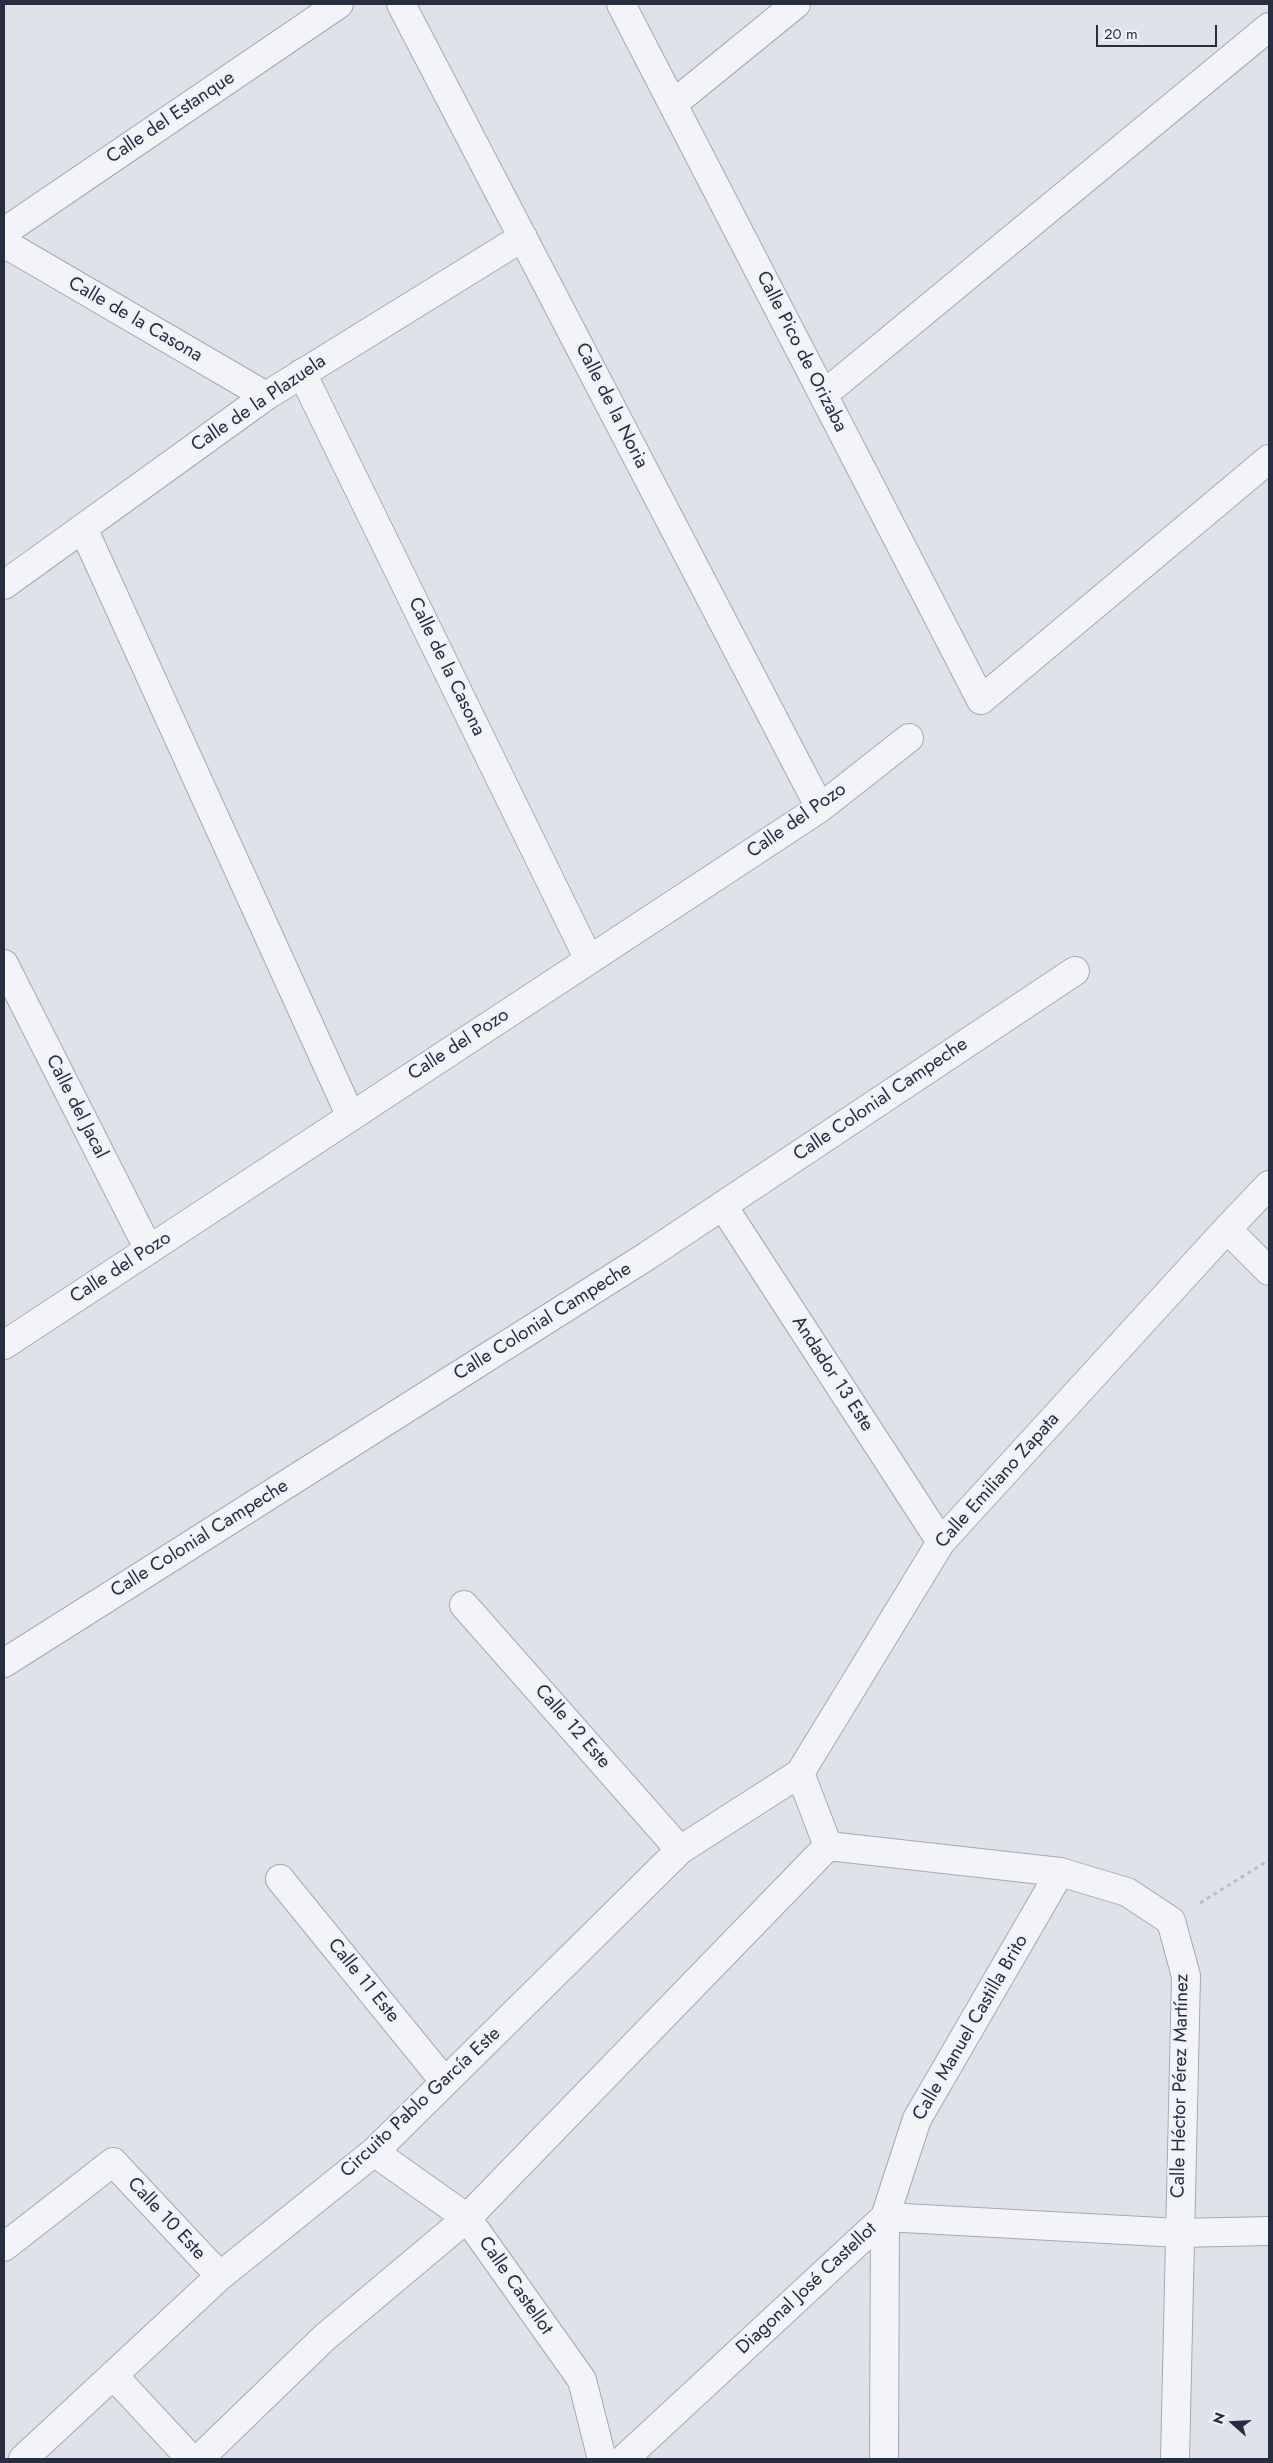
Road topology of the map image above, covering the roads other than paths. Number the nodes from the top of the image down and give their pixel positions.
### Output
1 (339, 4) edge
2 (401, 4) edge
3 (621, 4) edge
4 (796, 4) edge
5 (1269, 27) edge
6 (673, 104) junction
7 (4, 232) edge
8 (523, 237) junction
9 (4, 244) edge
10 (302, 374) junction
11 (824, 395) junction
12 (266, 396) junction
13 (1269, 459) edge
14 (83, 528) junction
15 (4, 585) edge
16 (909, 738) dead end
17 (820, 808) junction
18 (590, 960) junction
19 (4, 964) edge
20 (1075, 972) dead end
21 (351, 1117) junction
22 (1269, 1185) edge
23 (723, 1206) junction
24 (1227, 1228) junction
25 (149, 1250) junction
26 (1269, 1271) edge
27 (4, 1345) edge
28 (941, 1542) junction
29 (464, 1605) dead end
30 (4, 1663) edge
31 (800, 1773) junction
32 (828, 1846) junction
33 (680, 1850) junction
34 (1060, 1872) junction
35 (280, 1880) dead end
36 (446, 2082) junction
37 (374, 2152) junction
38 (885, 2217) junction
39 (467, 2218) junction
40 (1269, 2231) edge
41 (1179, 2233) junction
42 (4, 2247) edge
43 (220, 2276) junction
44 (114, 2375) junction
45 (23, 2459) edge
46 (191, 2459) edge
47 (199, 2459) edge
48 (602, 2459) edge
49 (624, 2459) edge
50 (884, 2459) edge
51 (1176, 2459) edge

1 - 7 street, Calle del Estanque
2 - 8 street, Calle de la Noria
3 - 6 street, Calle Pico de Orizaba
4 - 6 street
5 - 11 street
6 - 11 street, Calle Pico de Orizaba
8 - 10 street, Calle de la Plazuela
8 - 17 street, Calle de la Noria
9 - 12 street, Calle de la Casona
10 - 12 street, Calle de la Plazuela
10 - 18 street, Calle de la Casona
11 - 13 street, Calle Pico de Orizaba
12 - 14 street, Calle de la Plazuela
14 - 15 street, Calle de la Plazuela
14 - 21 street
16 - 17 street, Calle del Pozo
17 - 18 street, Calle del Pozo
18 - 21 street, Calle del Pozo
19 - 25 street, Calle del Jacal
20 - 23 street, Calle Colonial Campeche
21 - 25 street, Calle del Pozo
22 - 24 street, Calle Emiliano Zapata
23 - 28 street, Andador 13 Este
23 - 30 street, Calle Colonial Campeche
24 - 26 street
24 - 28 street, Calle Emiliano Zapata
25 - 27 street, Calle del Pozo
28 - 31 street, Calle Emiliano Zapata
29 - 33 street, Calle 12 Este
31 - 32 street
31 - 33 street, Circuito Pablo García Este
32 - 34 street
32 - 39 street
33 - 36 street, Circuito Pablo García Este
34 - 38 street, Calle Manuel Castilla Brito
34 - 41 street, Calle Héctor Pérez Martínez
35 - 36 street, Calle 11 Este
36 - 37 street, Circuito Pablo García Este
37 - 39 street, Calle Castellot
37 - 43 street, Circuito Pablo García Este
38 - 41 street, Diagonal José Castellot
38 - 49 street, Diagonal José Castellot
38 - 50 street, Calle Manuel Castilla Brito
39 - 47 street
39 - 48 street, Calle Castellot
40 - 41 street, Diagonal José Castellot
41 - 51 street, Calle Héctor Pérez Martínez
42 - 43 street, Calle 10 Este
43 - 44 street, Circuito Pablo García Este
44 - 45 street, Circuito Pablo García Este
44 - 46 street

